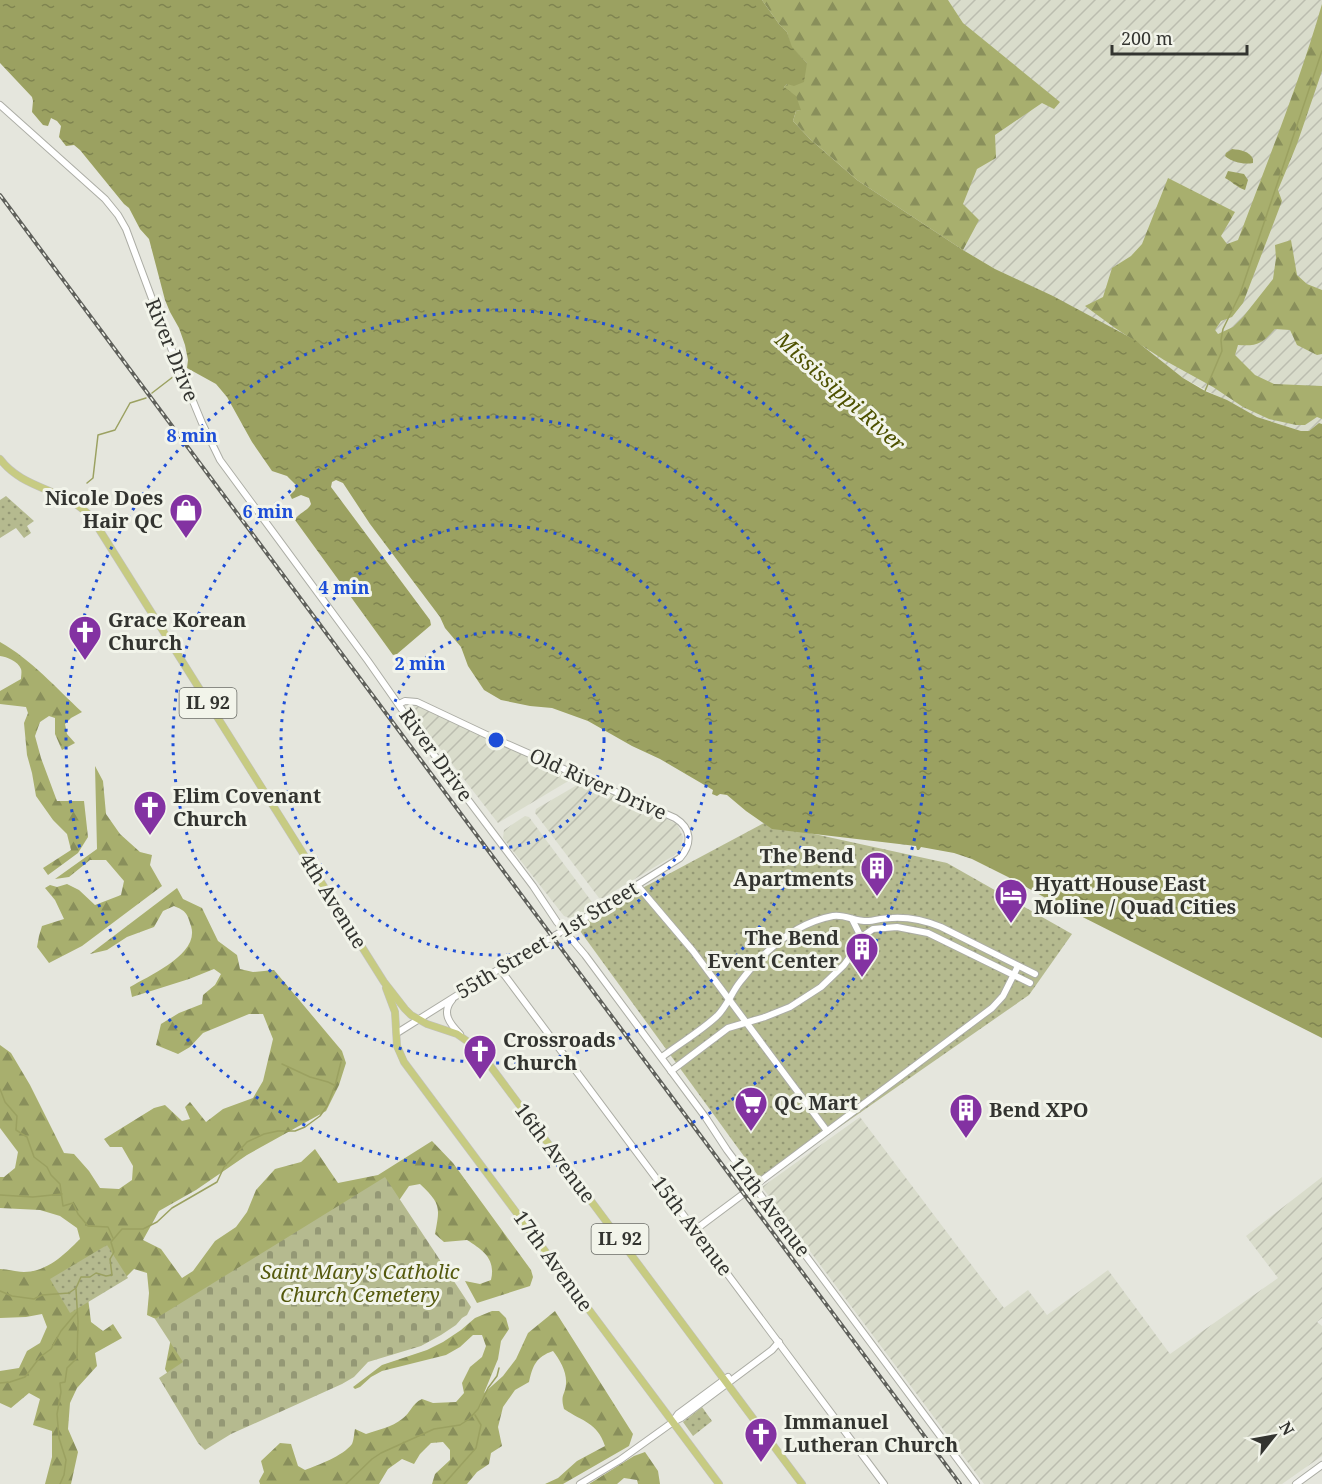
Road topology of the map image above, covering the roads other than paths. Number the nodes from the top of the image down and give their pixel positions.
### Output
1 (0, 105) edge
2 (0, 459) edge
3 (399, 704) junction
4 (688, 839) joint
5 (637, 885) junction
6 (852, 919) junction
7 (564, 930) junction
8 (861, 937) junction
9 (1018, 966) junction
10 (500, 969) junction
11 (1035, 974) dead end
12 (1013, 975) junction
13 (384, 982) junction
14 (1030, 983) dead end
15 (456, 995) junction
16 (730, 999) junction
17 (418, 1019) junction
18 (747, 1023) junction
19 (397, 1033) junction
20 (464, 1038) junction
21 (662, 1057) junction
22 (671, 1071) junction
23 (827, 1131) junction
24 (755, 1186) junction
25 (695, 1230) junction
26 (779, 1342) junction
27 (726, 1381) junction
28 (673, 1422) junction
29 (1322, 1465) edge
30 (580, 1484) edge
31 (719, 1484) edge
32 (802, 1484) edge
33 (884, 1484) edge
34 (976, 1484) edge
35 (1296, 1484) edge

1 - 3 street, River Drive
2 - 13 main road, 4th Avenue / IL 92
3 - 4 street, Old River Drive
3 - 7 street, River Drive
4 - 5 street, 55th Street - 1st Street
5 - 7 street, 55th Street - 1st Street
5 - 16 street
6 - 8 street
6 - 9 street
6 - 16 street
7 - 10 street, 55th Street - 1st Street
7 - 21 street, 12th Avenue
8 - 12 street
8 - 18 street
9 - 11 street
9 - 12 street
10 - 15 street, 55th Street - 1st Street
10 - 25 street, 15th Avenue
12 - 14 street
12 - 23 street
13 - 17 main road, 4th Avenue / IL 92
13 - 19 main road, 4th Avenue / IL 92
15 - 17 street, 55th Street - 1st Street
15 - 20 street
16 - 18 street
16 - 21 street
17 - 19 street, 55th Street - 1st Street
17 - 20 main road, 16th Avenue / IL 92
18 - 22 street
18 - 23 street
19 - 28 main road, 17th Avenue / IL 92
20 - 27 main road, 16th Avenue / IL 92
21 - 22 street, 12th Avenue
22 - 24 street, 12th Avenue
23 - 24 street
24 - 25 street
24 - 34 street, 12th Avenue
25 - 26 street, 15th Avenue
26 - 27 street
26 - 33 street, 15th Avenue
27 - 28 street
27 - 32 main road, 16th Avenue / IL 92
28 - 30 street
28 - 31 main road, 17th Avenue / IL 92
29 - 35 street

